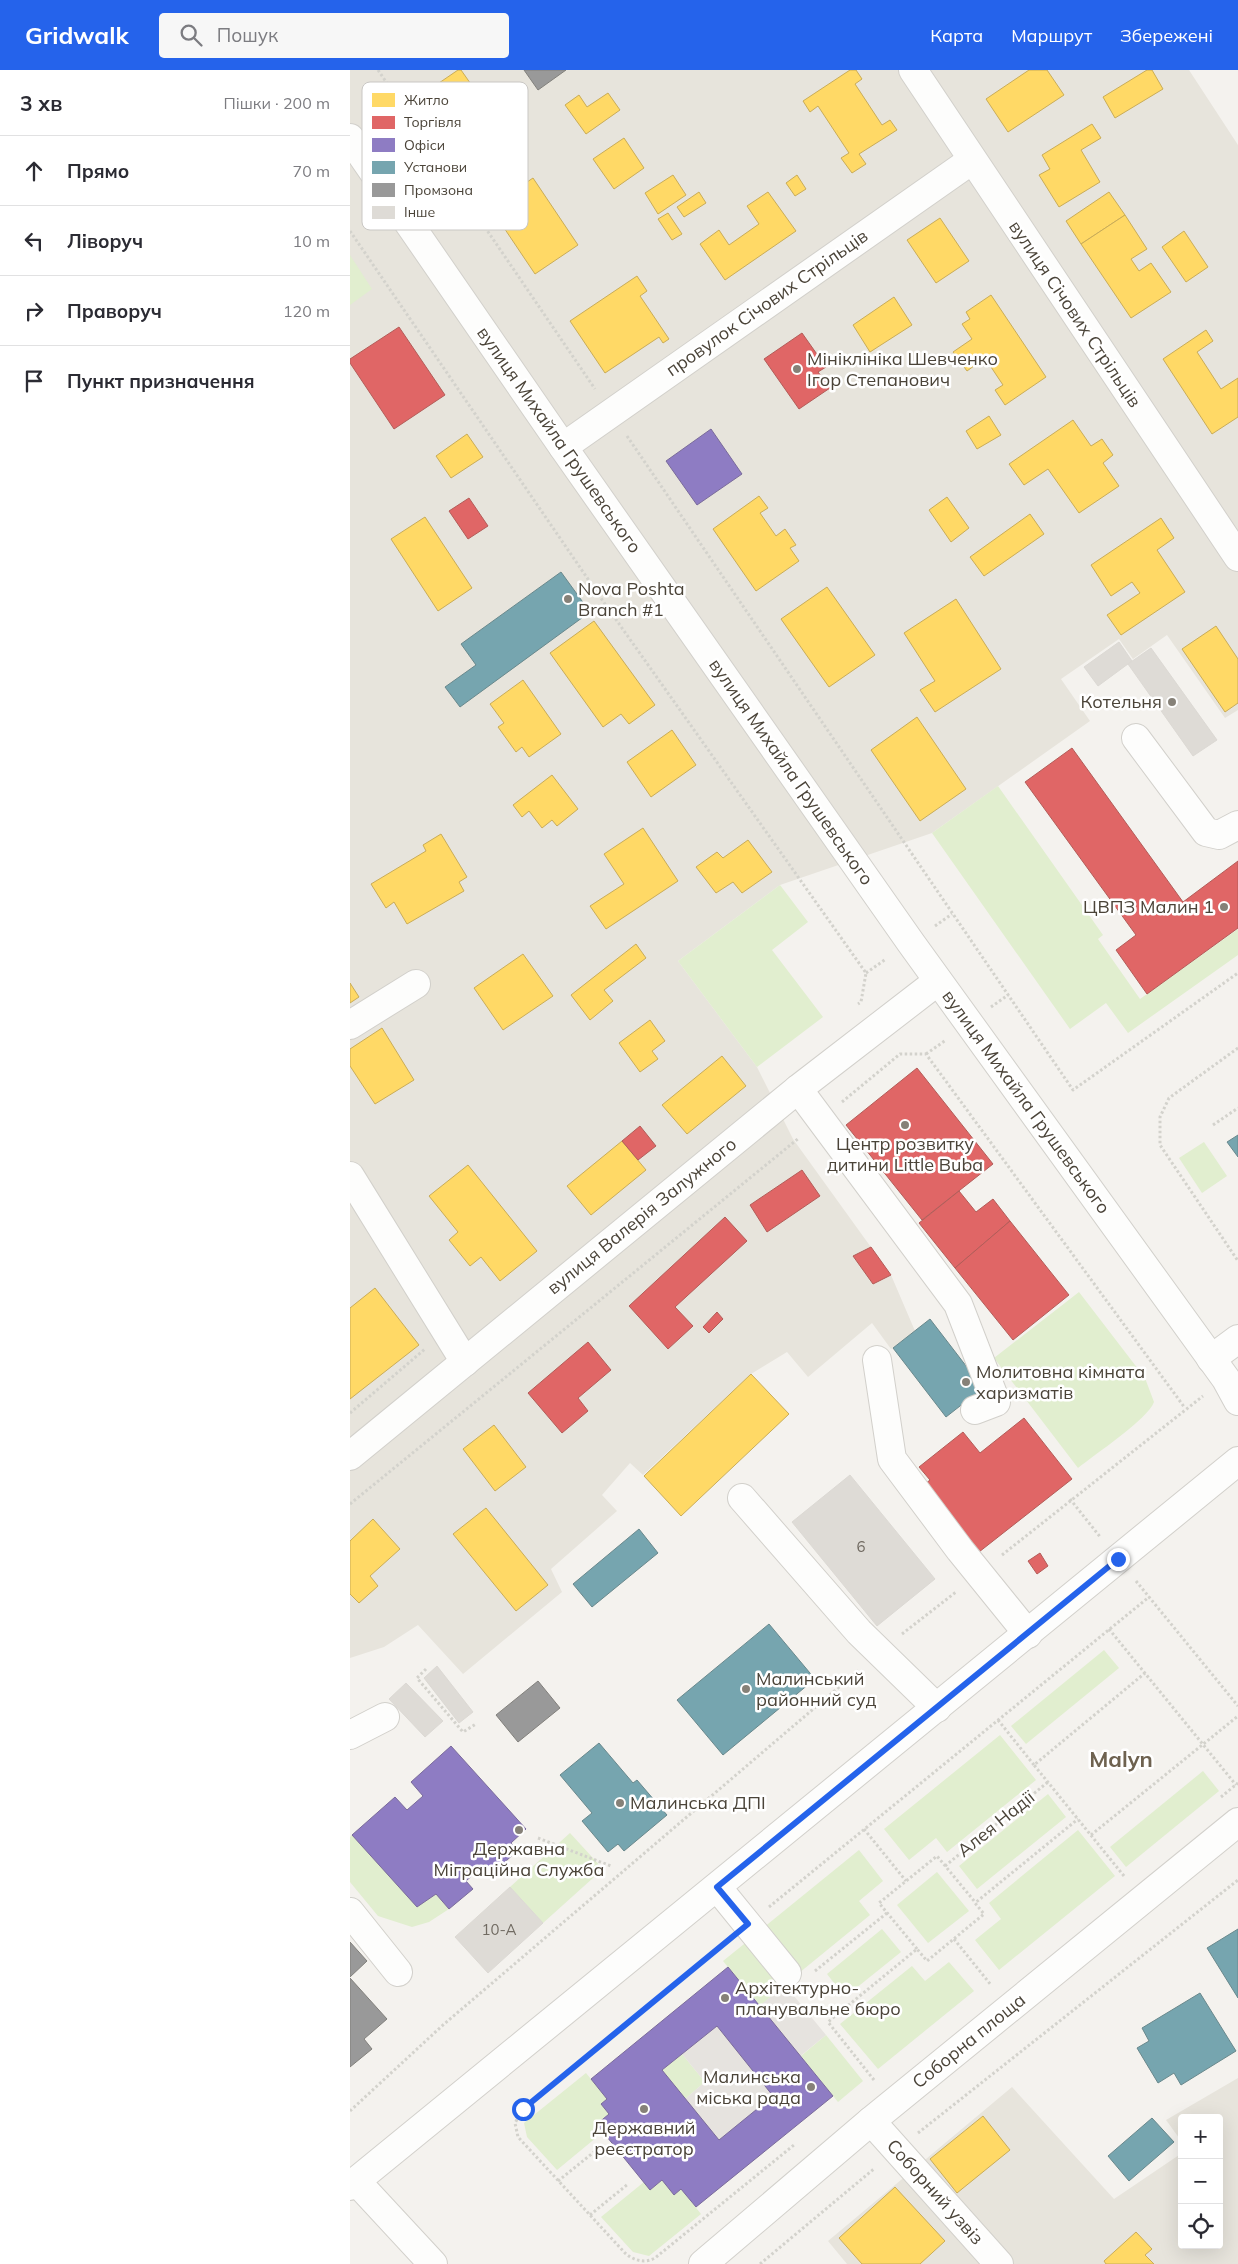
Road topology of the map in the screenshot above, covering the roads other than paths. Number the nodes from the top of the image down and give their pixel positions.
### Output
1 (913, 70) edge
2 (350, 138) edge
3 (362, 155) edge
4 (972, 160) junction
5 (413, 230) edge
6 (563, 447) junction
7 (1238, 557) edge
8 (1136, 738) dead end
9 (1238, 826) edge
10 (938, 981) junction
11 (416, 984) dead end
12 (350, 1025) edge
13 (798, 1089) junction
14 (350, 1176) edge
15 (1238, 1339) edge
16 (1211, 1359) junction
17 (877, 1360) dead end
18 (464, 1362) junction
19 (1238, 1401) edge
20 (975, 1410) dead end
21 (350, 1456) edge
22 (1238, 1461) edge
23 (742, 1498) dead end
24 (1028, 1634) junction
25 (937, 1708) junction
26 (385, 1717) dead end
27 (350, 1735) edge
28 (1238, 1822) edge
29 (717, 1887) junction
30 (350, 1912) edge
31 (398, 1972) dead end
32 (800, 1973) road end
33 (871, 2120) junction
34 (353, 2184) edge
35 (433, 2264) edge
36 (703, 2264) edge
37 (999, 2264) edge

1 - 4 street, вулиця Січових Стрільців
2 - 3 street, вулиця Михайла Грушевського
4 - 6 street, провулок Січових Стрільців
4 - 7 street, вулиця Січових Стрільців
5 - 6 street, вулиця Михайла Грушевського
6 - 10 street, вулиця Михайла Грушевського
8 - 9 street
10 - 13 street, вулиця Валерія Залужного
10 - 16 street, вулиця Михайла Грушевського
11 - 12 street
13 - 18 street, вулиця Валерія Залужного
13 - 20 street
14 - 18 street
15 - 16 street
16 - 19 street, вулиця Михайла Грушевського
17 - 24 street
18 - 21 street, вулиця Валерія Залужного
22 - 24 street
23 - 25 street
24 - 25 street
25 - 29 street
26 - 27 street
28 - 33 street, Соборна площа
29 - 32 street
29 - 34 street
30 - 31 street
33 - 36 street, Соборна площа
33 - 37 street, Соборний узвіз
34 - 35 street

